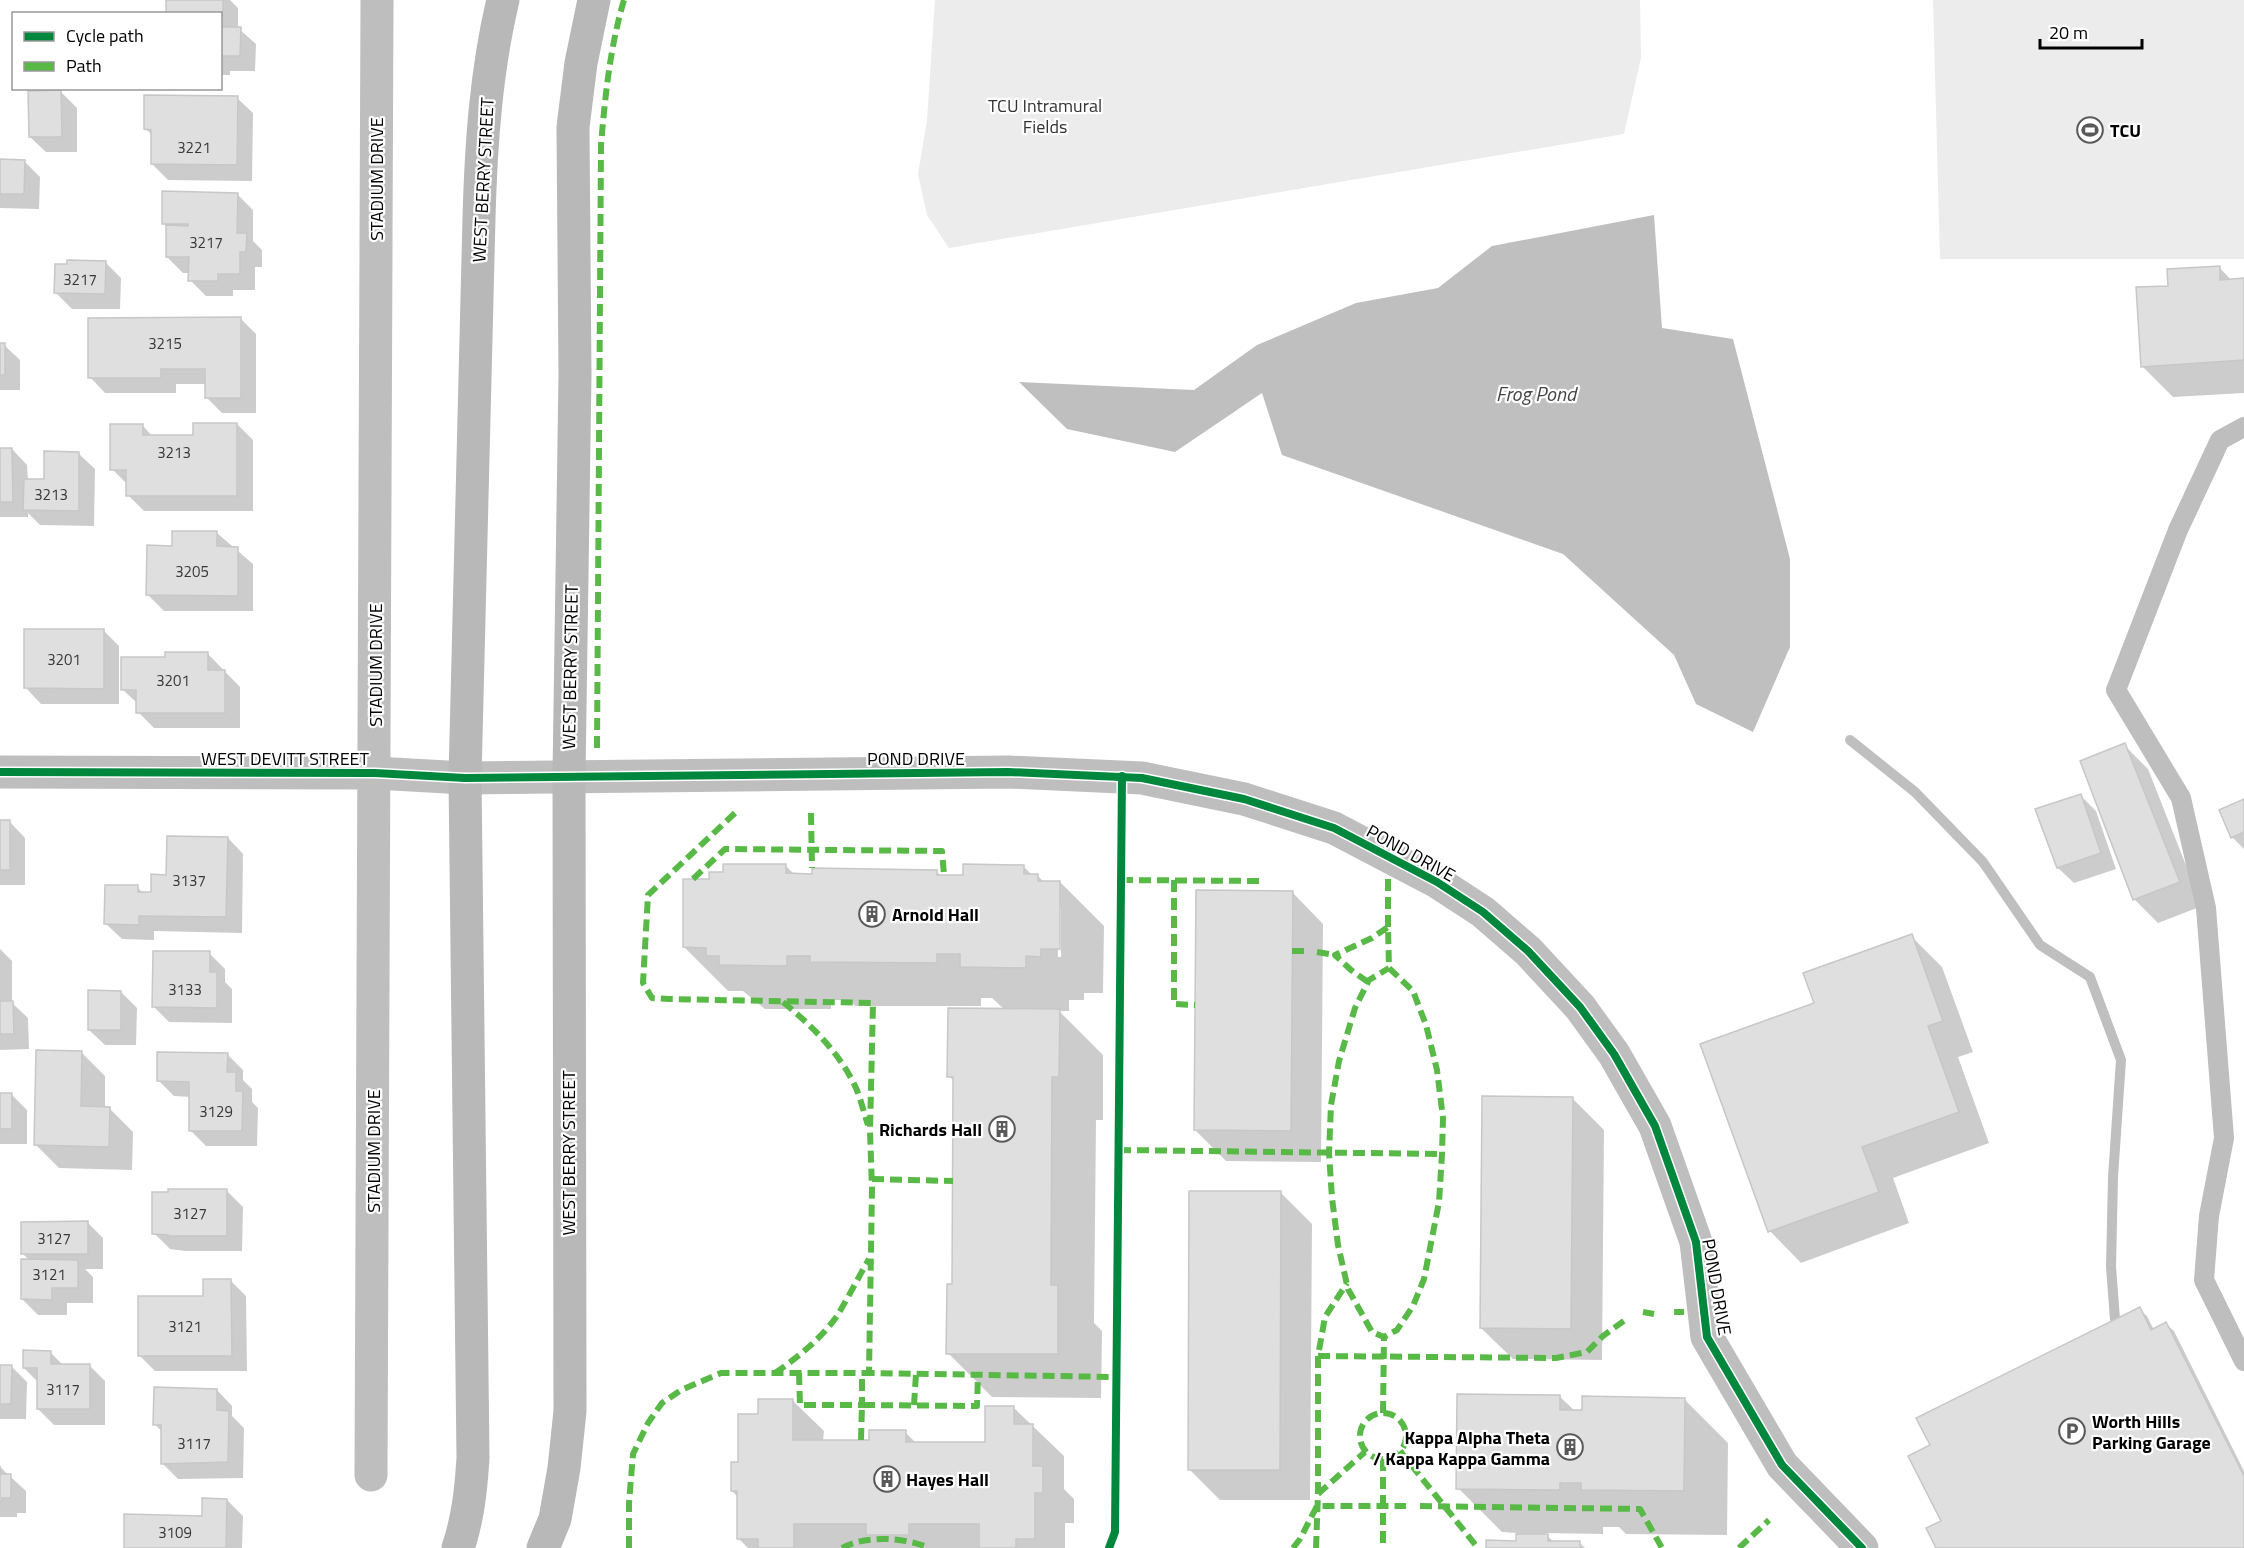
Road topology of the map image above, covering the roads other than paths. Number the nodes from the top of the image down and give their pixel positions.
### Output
1 (376, 0) edge
2 (503, 0) edge
3 (594, 0) edge
4 (2244, 428) edge
5 (0, 772) edge
6 (375, 773) junction
7 (569, 775) junction
8 (465, 778) junction
9 (2244, 1361) edge
10 (371, 1475) dead end
11 (458, 1548) edge
12 (543, 1548) edge
13 (1862, 1548) edge

1 - 6 street, STADIUM DRIVE
2 - 8 main road, WEST BERRY STREET
3 - 7 main road, WEST BERRY STREET
4 - 9 lane
5 - 6 street, WEST DEVITT STREET
6 - 8 street, WEST DEVITT STREET
6 - 10 street, STADIUM DRIVE
7 - 8 street, WEST DEVITT STREET
7 - 12 main road, WEST BERRY STREET
7 - 13 street, POND DRIVE
8 - 11 main road, WEST BERRY STREET

